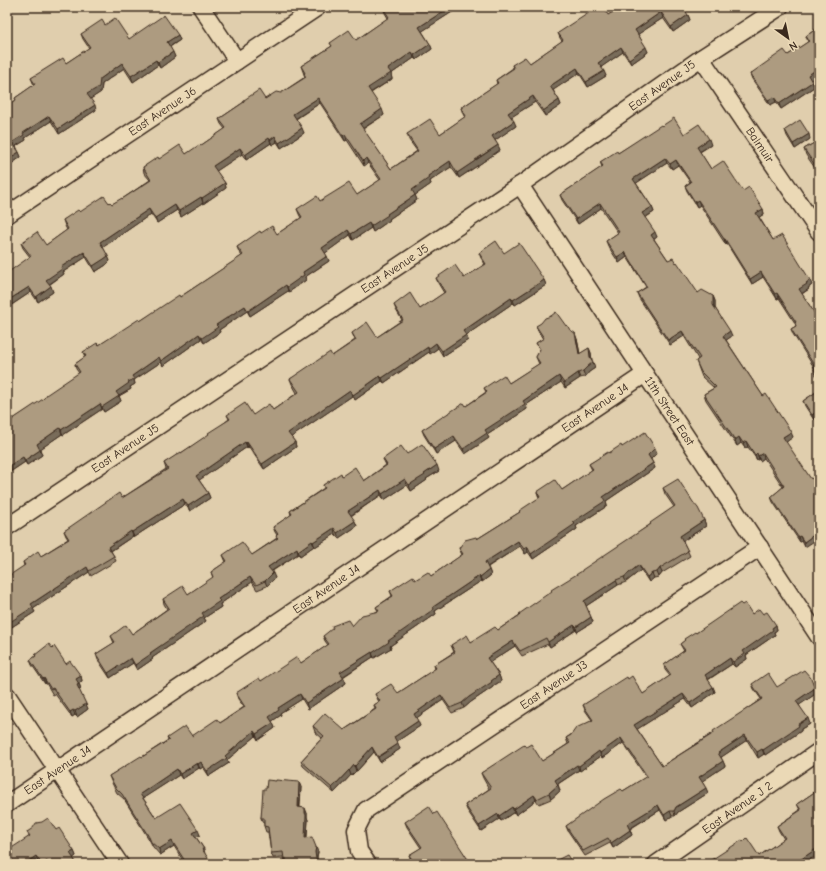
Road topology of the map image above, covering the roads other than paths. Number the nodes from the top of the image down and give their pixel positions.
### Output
1 (201, 7) edge
2 (318, 7) edge
3 (780, 7) edge
4 (701, 58) junction
5 (237, 62) junction
6 (520, 185) junction
7 (7, 215) edge
8 (819, 232) edge
9 (645, 374) junction
10 (7, 527) edge
11 (760, 547) junction
12 (819, 637) edge
13 (7, 695) edge
14 (819, 752) edge
15 (58, 770) junction
16 (7, 804) edge
17 (120, 864) edge
18 (368, 864) edge
19 (656, 864) edge

1 - 5 street
2 - 5 street, East Avenue J6
3 - 4 street, East Avenue J5
4 - 6 street, East Avenue J5
4 - 8 street, Balmuir
5 - 7 street, East Avenue J6
6 - 9 street, 11th Street East
6 - 10 street, East Avenue J5
9 - 11 street, 11th Street East
9 - 15 street, East Avenue J4
11 - 12 street, 11th Street East
11 - 18 street, East Avenue J3
13 - 15 street
14 - 19 street, East Avenue J 2
15 - 16 street, East Avenue J4
15 - 17 street

